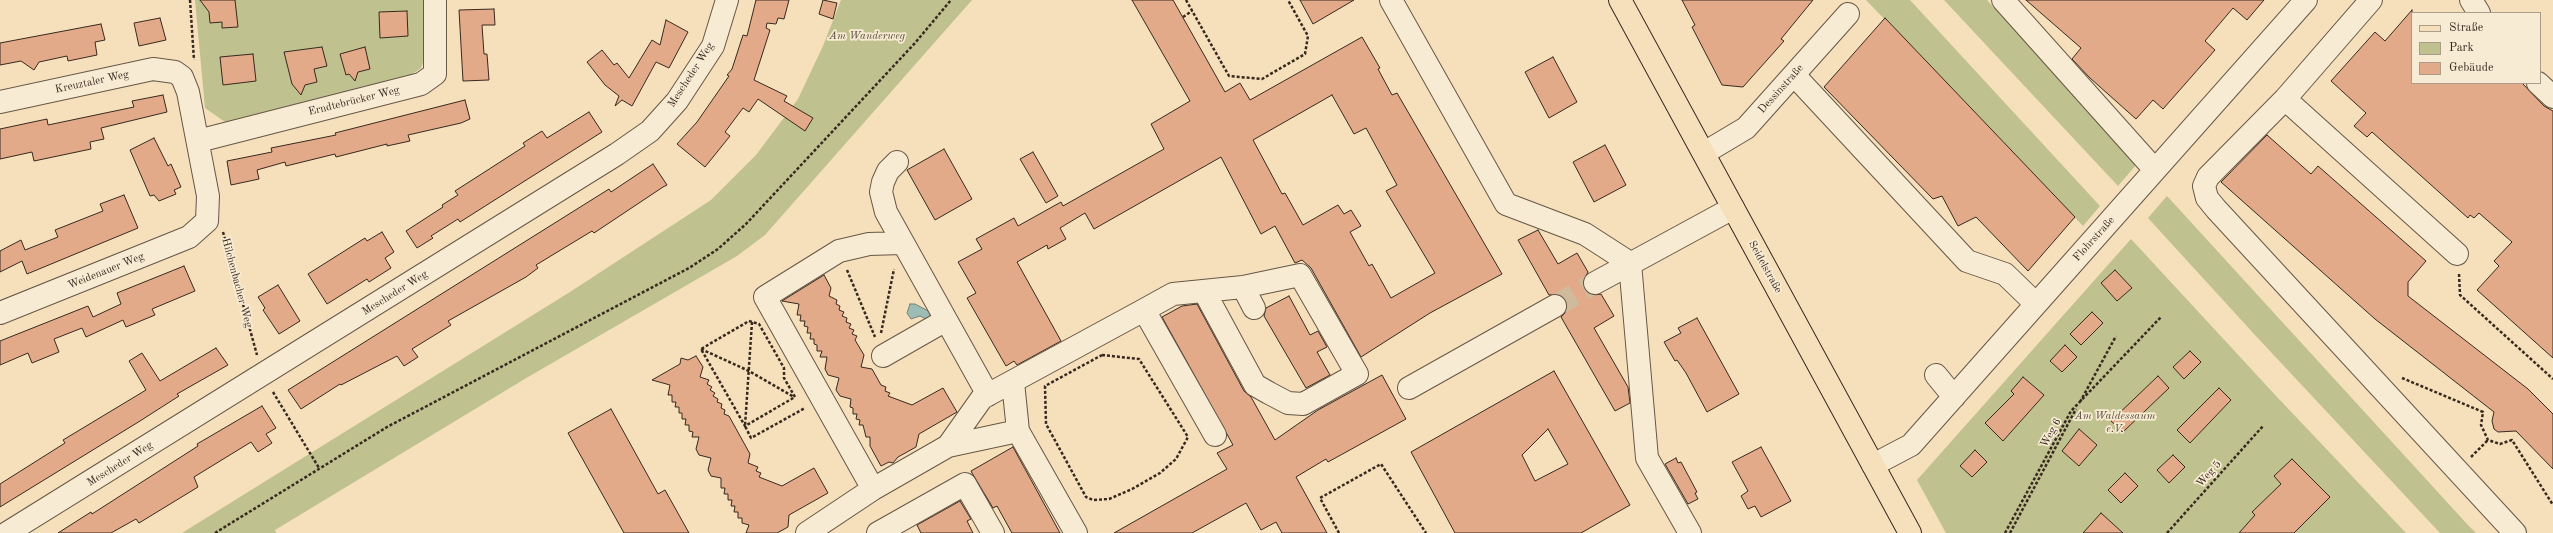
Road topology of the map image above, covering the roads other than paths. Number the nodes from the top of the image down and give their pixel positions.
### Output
1 (434, 0) edge
2 (727, 0) edge
3 (1391, 0) edge
4 (1620, 0) edge
5 (2003, 0) edge
6 (2306, 0) edge
7 (2371, 0) edge
8 (2471, 0) edge
9 (2478, 12) edge
10 (1848, 14) dead end
11 (1794, 75) junction
12 (2539, 84) edge
13 (2553, 97) edge
14 (2285, 99) junction
15 (0, 102) edge
16 (198, 141) junction
17 (1704, 154) junction
18 (897, 162) dead end
19 (2155, 170) junction
20 (1733, 208) junction
21 (901, 242) junction
22 (2457, 254) road end
23 (1630, 263) junction
24 (1595, 283) tunnel mouth
25 (1243, 287) junction
26 (1204, 291) junction
27 (2036, 304) junction
28 (1555, 306) tunnel mouth
29 (1254, 308) dead end
30 (1144, 310) junction
31 (0, 313) edge
32 (946, 320) junction
33 (881, 350) road end
34 (1936, 375) dead end
35 (1013, 382) junction
36 (1410, 388) dead end
37 (988, 395) junction
38 (1954, 397) junction
39 (1018, 431) junction
40 (1215, 435) dead end
41 (948, 446) junction
42 (1873, 465) junction
43 (873, 489) junction
44 (7, 533) edge
45 (807, 533) edge
46 (878, 533) edge
47 (993, 533) edge
48 (1076, 533) edge
49 (1690, 533) edge
50 (1910, 533) edge
51 (2515, 533) edge

1 - 16 street, Erndtebrücker Weg
2 - 44 street, Mescheder Weg
3 - 23 street
4 - 17 main road, Seidelstraße
5 - 19 street
6 - 19 street, Flohrstraße
7 - 14 street
8 - 9 street
10 - 11 street, Dessinstraße
11 - 17 street, Dessinstraße
11 - 27 street
12 - 13 street
14 - 22 street
14 - 51 street
15 - 16 street, Kreuztaler Weg
16 - 31 street, Weidenauer Weg
17 - 20 main road, Seidelstraße
18 - 21 street
19 - 27 street, Flohrstraße
20 - 23 street
20 - 42 main road, Seidelstraße
21 - 32 street
21 - 43 street
23 - 24 street
23 - 49 street
25 - 26 street
25 - 26 street
25 - 29 street
26 - 30 street
27 - 38 street, Flohrstraße
28 - 36 street
30 - 35 street
30 - 40 street
32 - 33 street
32 - 37 street
34 - 38 street
35 - 37 street
35 - 39 street
37 - 41 street
38 - 42 street, Flohrstraße
39 - 41 street
39 - 48 street
41 - 43 street
42 - 50 main road, Seidelstraße
43 - 45 street
46 - 47 street

